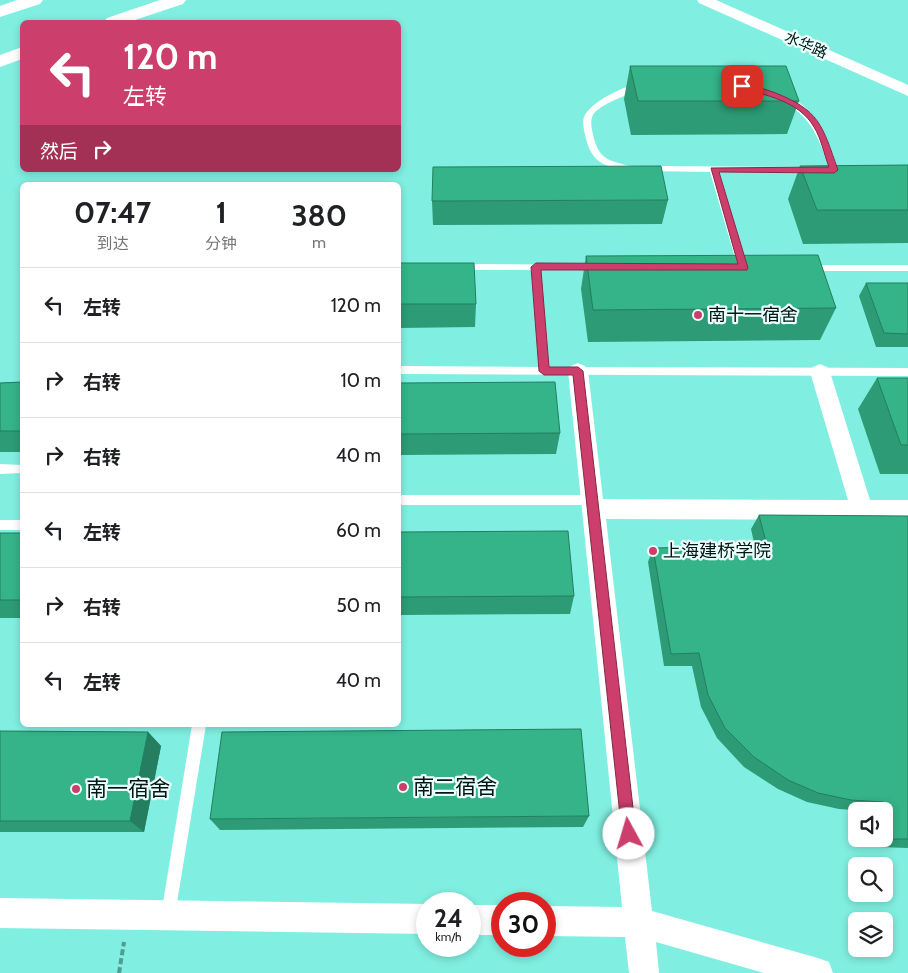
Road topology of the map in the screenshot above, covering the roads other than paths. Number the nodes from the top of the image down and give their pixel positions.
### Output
1 (34, 0) edge
2 (177, 0) edge
3 (704, 0) edge
4 (739, 0) edge
5 (0, 12) edge
6 (119, 20) edge
7 (20, 54) edge
8 (0, 61) edge
9 (908, 76) edge
10 (647, 85) edge
11 (908, 91) edge
12 (773, 95) edge
13 (714, 170) junction
14 (451, 267) edge
15 (536, 267) junction
16 (607, 267) edge
17 (743, 268) edge
18 (802, 268) edge
19 (908, 268) edge
20 (401, 370) edge
21 (544, 371) junction
22 (578, 371) junction
23 (820, 372) junction
24 (908, 372) edge
25 (0, 469) edge
26 (20, 469) edge
27 (401, 500) edge
28 (592, 504) junction
29 (862, 510) junction
30 (908, 510) edge
31 (0, 525) edge
32 (20, 525) edge
33 (199, 727) edge
34 (0, 913) edge
35 (168, 915) junction
36 (416, 919) edge
37 (556, 921) edge
38 (639, 922) junction
39 (644, 973) edge
40 (818, 973) edge

1 - 5 main road
2 - 6 main road
3 - 11 street, 水华路
4 - 9 street, 水华路
7 - 8 main road
10 - 13 lane
12 - 13 lane
13 - 17 lane
14 - 15 lane
15 - 16 lane
15 - 21 lane
18 - 19 lane
20 - 21 lane
21 - 22 lane
22 - 23 lane
22 - 28 street
23 - 24 lane
23 - 29 street
25 - 26 lane
27 - 28 lane
28 - 29 street
28 - 38 street
29 - 30 street
31 - 32 lane
33 - 35 lane
34 - 35 street
35 - 36 street
37 - 38 street
38 - 39 street
38 - 40 street

